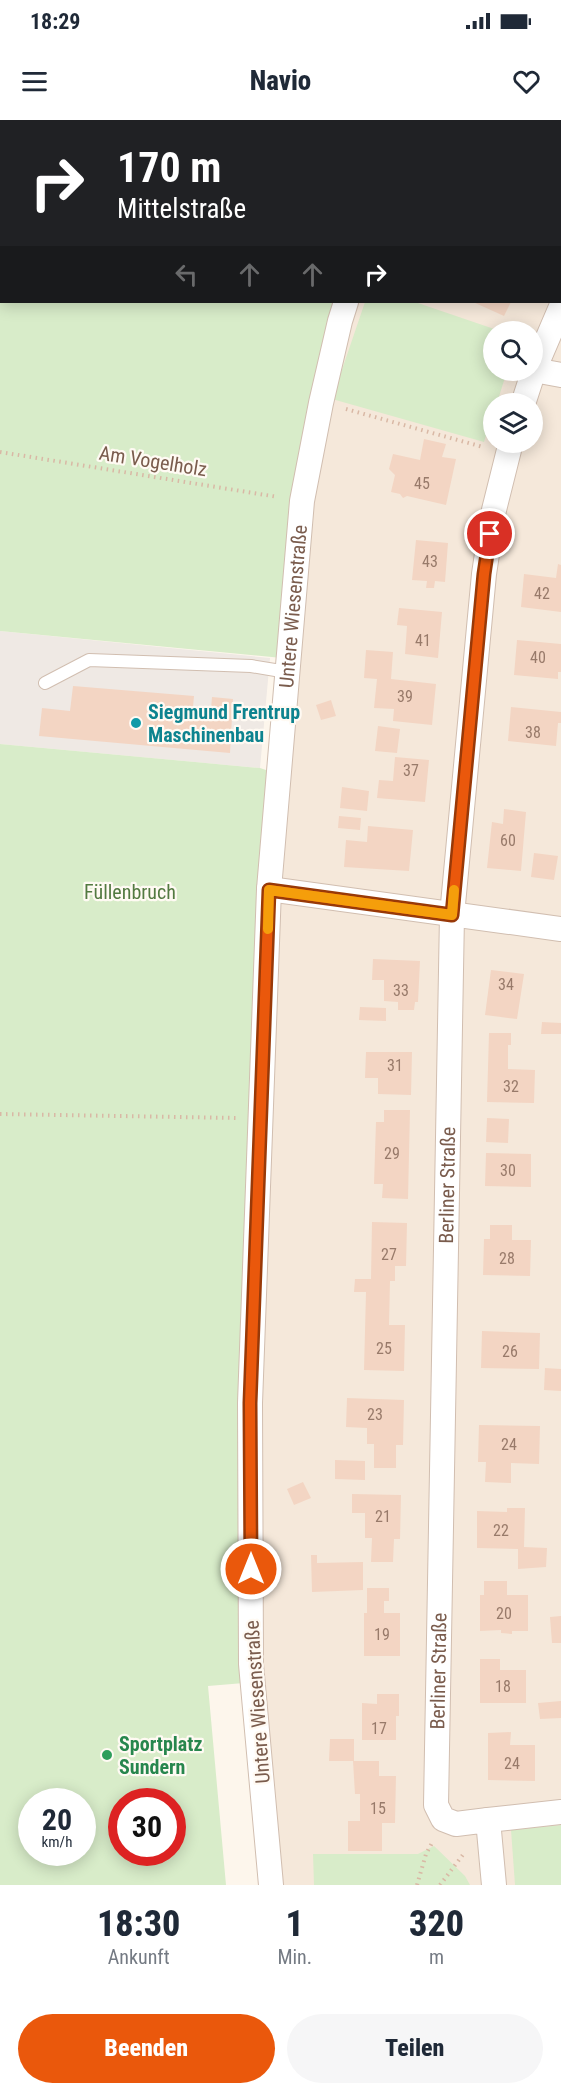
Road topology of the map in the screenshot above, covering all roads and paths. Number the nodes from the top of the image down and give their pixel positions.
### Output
1 (346, 303) edge
2 (561, 307) edge
3 (543, 349) edge
4 (543, 372) edge
5 (561, 375) edge
6 (321, 403) junction
7 (483, 442) edge
8 (0, 452) edge
9 (508, 453) edge
10 (302, 501) junction
11 (287, 672) junction
12 (45, 683) dead end
13 (269, 890) junction
14 (452, 915) junction
15 (561, 929) edge
16 (0, 1114) edge
17 (259, 1119) junction
18 (561, 1812) edge
19 (443, 1819) junction
20 (488, 1820) junction
21 (271, 1885) edge
22 (417, 1885) edge
23 (494, 1885) edge

1 - 6 street, Untere Wiesenstraße
2 - 3 street
4 - 5 street
6 - 7 path
6 - 10 street, Untere Wiesenstraße
8 - 10 path, Am Vogelholz
9 - 14 street, Berliner Straße
10 - 11 street, Untere Wiesenstraße
11 - 12 lane
11 - 13 street, Untere Wiesenstraße
13 - 14 street
13 - 17 street, Untere Wiesenstraße
14 - 15 street
14 - 19 street, Berliner Straße
16 - 17 path
17 - 21 street, Untere Wiesenstraße
18 - 20 street
19 - 20 street
19 - 22 path
20 - 23 street

